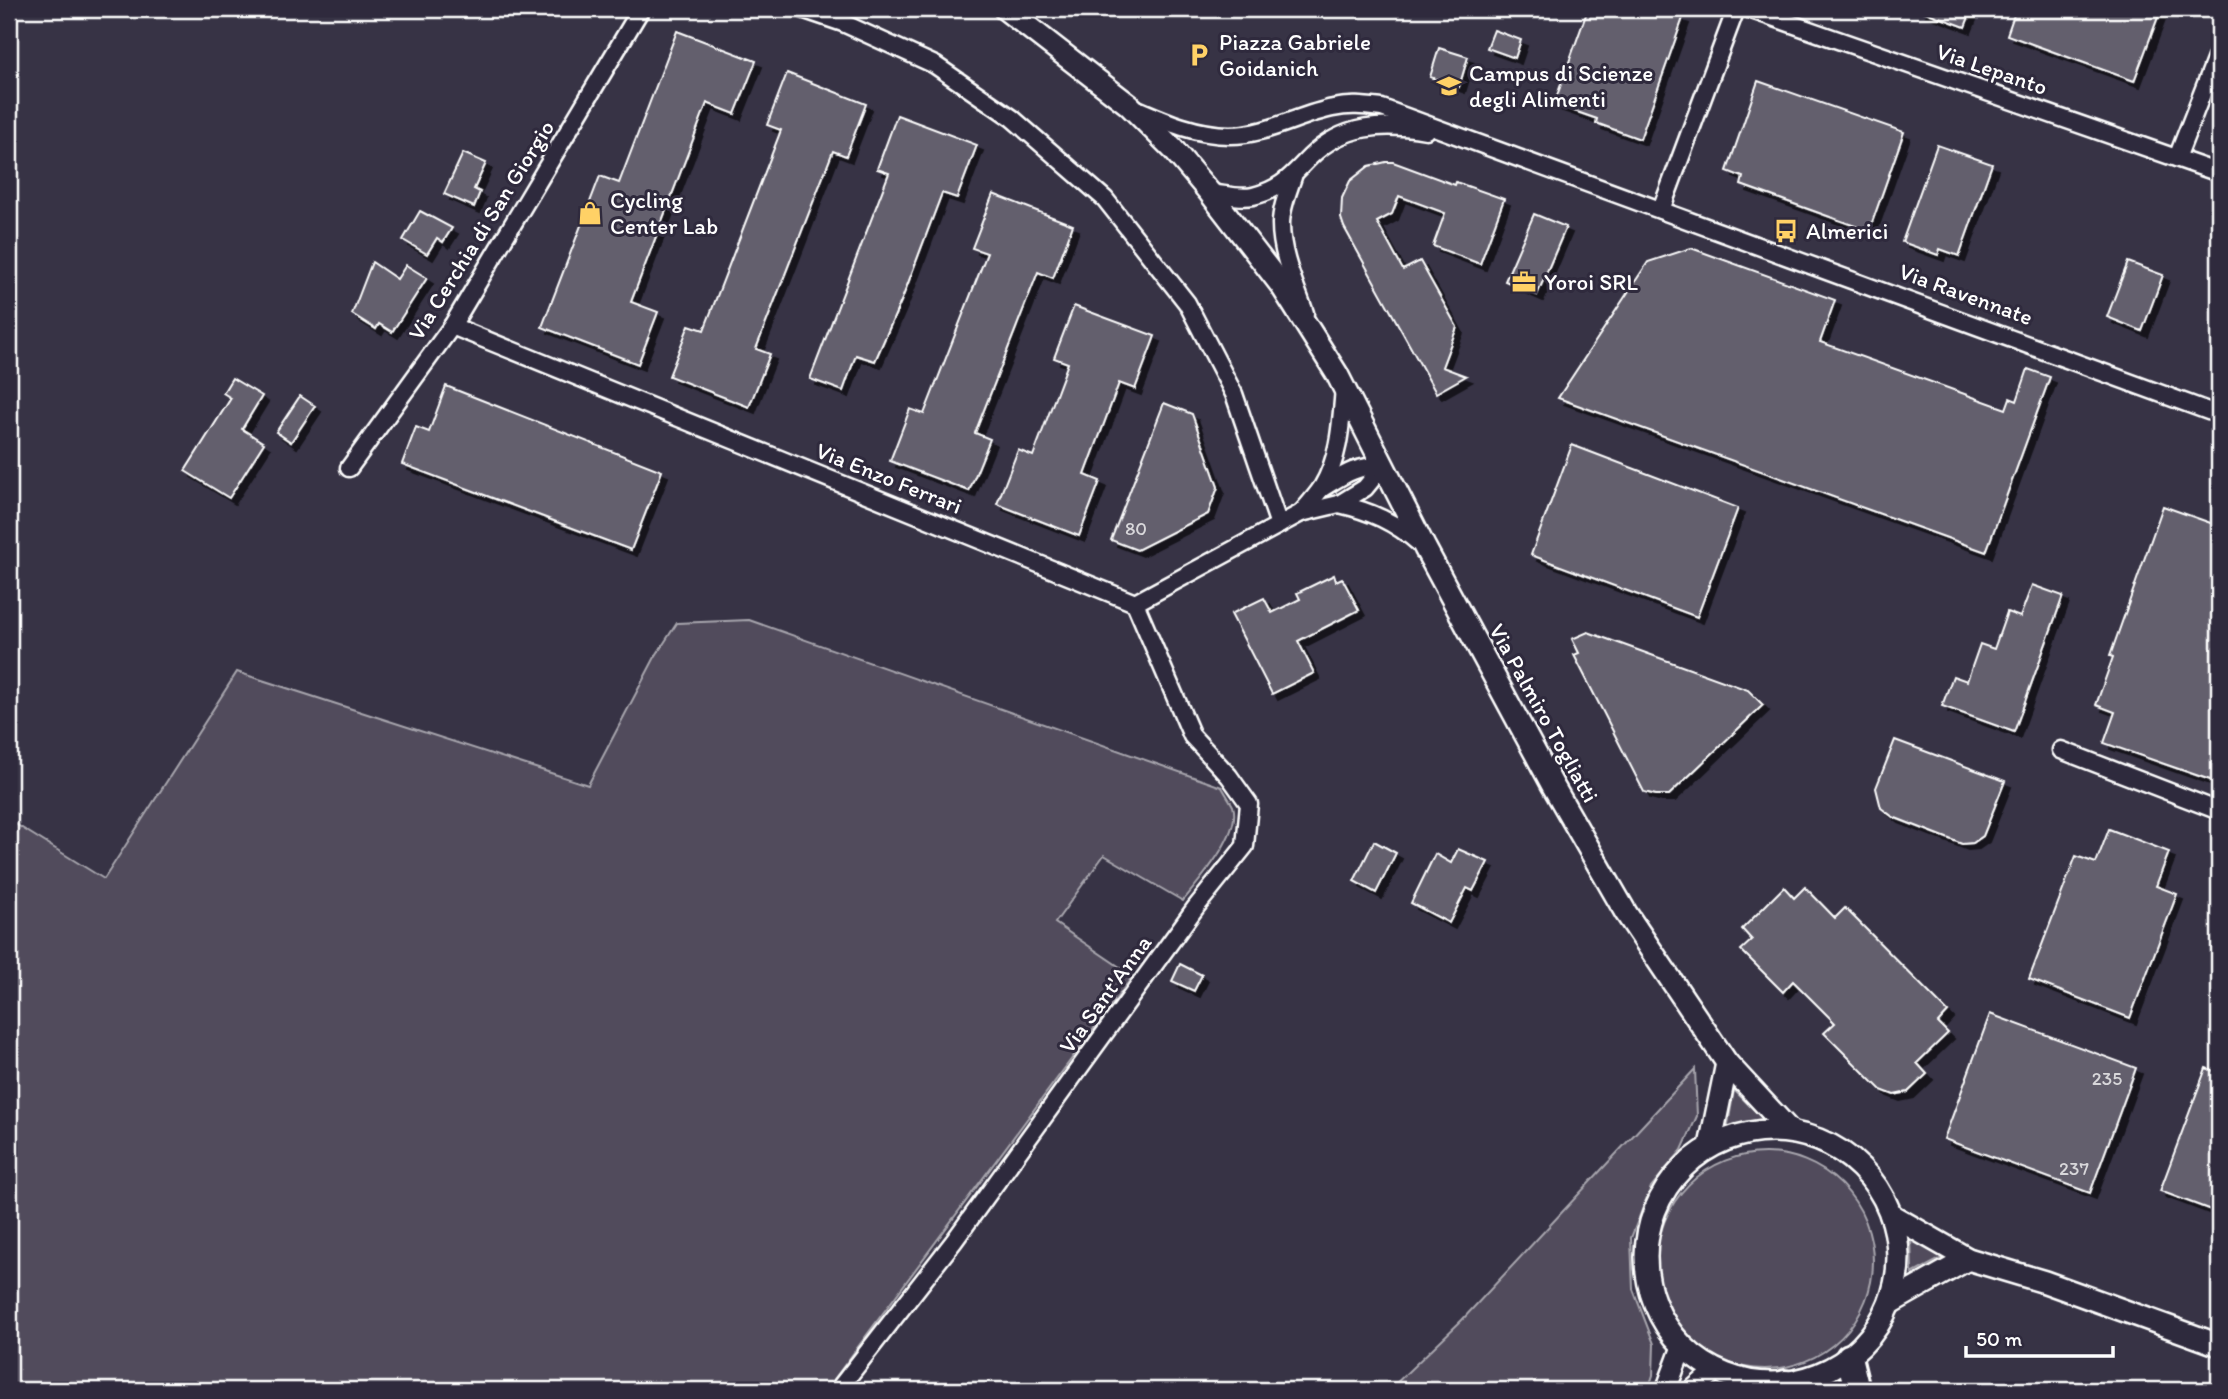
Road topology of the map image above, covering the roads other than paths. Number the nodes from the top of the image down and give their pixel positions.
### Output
1 (641, 9) edge
2 (802, 9) edge
3 (1005, 9) edge
4 (1736, 9) edge
5 (1749, 9) edge
6 (2219, 51) edge
7 (1129, 105) junction
8 (1458, 136) junction
9 (2177, 158) junction
10 (2219, 173) edge
11 (1293, 177) junction
12 (1210, 193) junction
13 (1661, 210) junction
14 (1284, 254) joint
15 (452, 326) junction
16 (1341, 381) junction
17 (2219, 415) edge
18 (1383, 466) junction
19 (349, 468) dead end
20 (1321, 489) junction
21 (1339, 504) junction
22 (1301, 513) junction
23 (1279, 525) junction
24 (1425, 548) junction
25 (1135, 603) junction
26 (2061, 750) dead end
27 (2219, 811) edge
28 (1727, 1063) junction
29 (1790, 1131) junction
30 (1710, 1146) junction
31 (1891, 1215) junction
32 (1968, 1259) junction
33 (1890, 1303) junction
34 (2219, 1345) edge
35 (1682, 1346) junction
36 (1849, 1357) junction
37 (1715, 1371) junction
38 (1791, 1387) edge
39 (838, 1390) edge
40 (1666, 1390) edge
41 (1693, 1390) edge
42 (1857, 1390) edge

1 - 15 street, Via Cerchia di San Giorgio
2 - 23 street
3 - 7 main road, Via Ravennate
4 - 13 street
5 - 9 street, Via Lepanto
6 - 9 street
7 - 8 street, Via Ravennate
7 - 12 main road, Via Ravennate
8 - 11 street, Via Ravennate
8 - 13 street, Via Ravennate
9 - 10 street, Via Lepanto
11 - 12 street, Via Ravennate
11 - 14 street, Via Ravennate
12 - 16 main road, Via Palmiro Togliatti
13 - 17 street, Via Ravennate
14 - 16 street, Via Palmiro Togliatti
15 - 19 street, Via Cerchia di San Giorgio
15 - 25 street, Via Enzo Ferrari
16 - 18 main road, Via Palmiro Togliatti
16 - 20 street
18 - 20 street
18 - 21 street
18 - 24 main road, Via Palmiro Togliatti
20 - 22 street
21 - 22 street
21 - 24 street
22 - 23 street
23 - 25 street
24 - 28 main road, Via Palmiro Togliatti
25 - 39 street, Via Sant'Anna
26 - 27 street
28 - 29 main road, Via Palmiro Togliatti
28 - 30 main road
29 - 30 main road
29 - 31 main road
30 - 35 main road
31 - 32 main road
31 - 33 main road
32 - 33 main road
32 - 34 main road
33 - 36 main road
35 - 37 main road
35 - 40 street
36 - 38 main road
36 - 42 highway
37 - 38 main road
37 - 41 street

